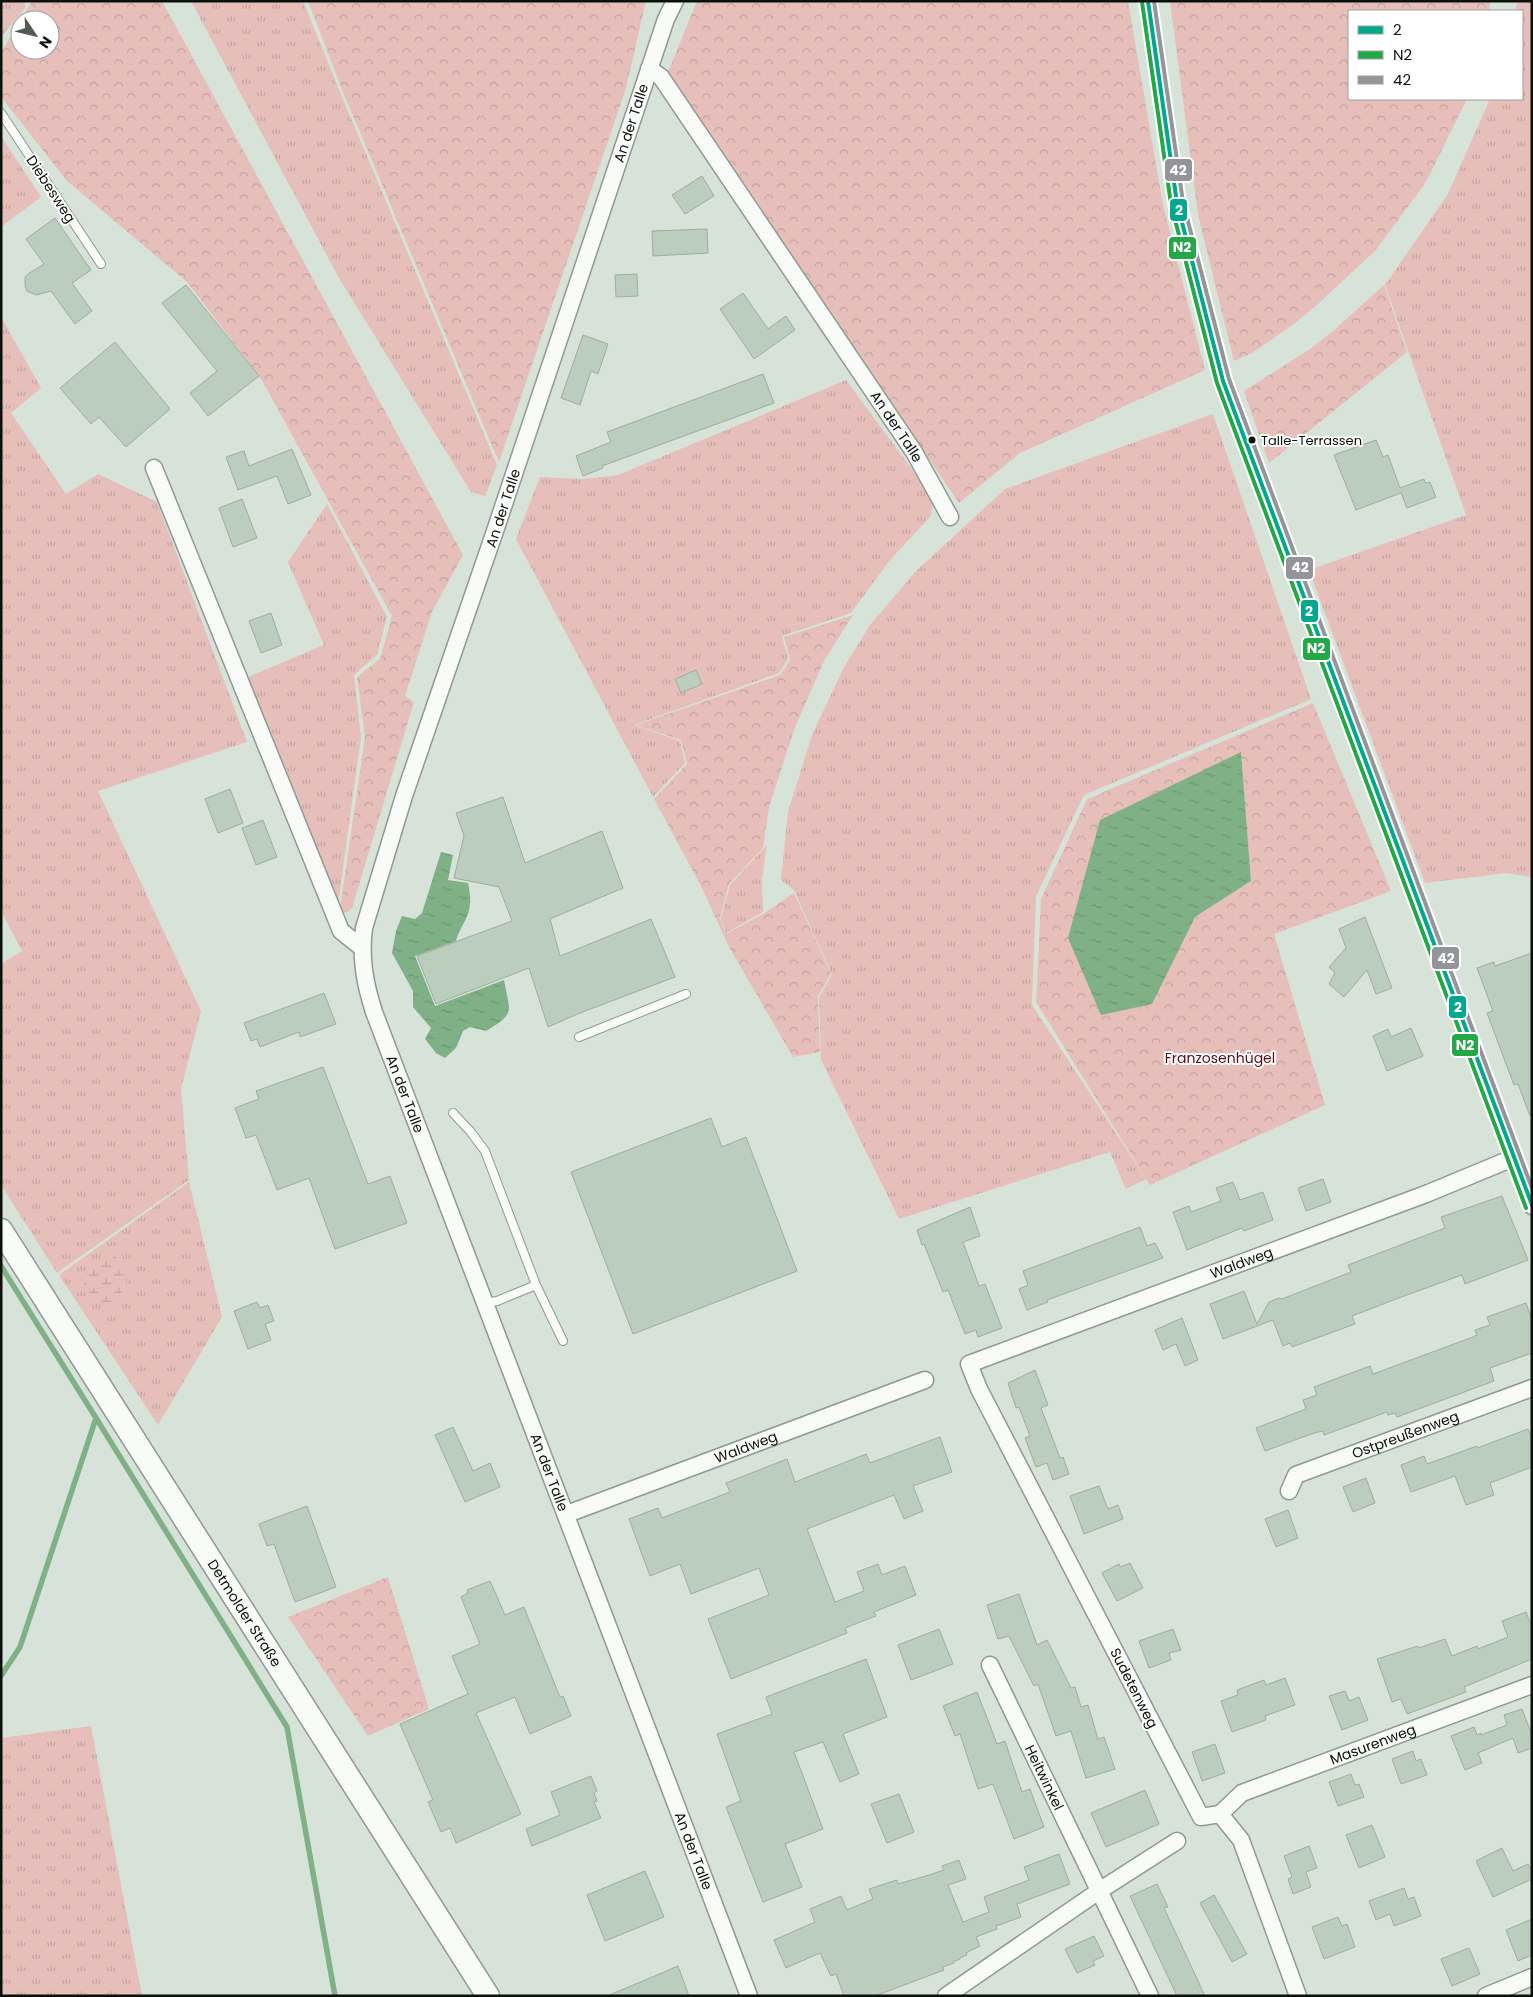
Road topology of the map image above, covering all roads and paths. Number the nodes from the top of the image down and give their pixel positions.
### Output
1 (667, 1) edge
2 (675, 1) edge
3 (1148, 1) edge
4 (666, 19) junction
5 (649, 69) junction
6 (1, 113) edge
7 (101, 264) dead end
8 (154, 468) dead end
9 (950, 517) dead end
10 (361, 947) junction
11 (686, 994) dead end
12 (579, 1037) dead end
13 (453, 1113) dead end
14 (1513, 1158) junction
15 (1532, 1206) edge
16 (1, 1230) edge
17 (536, 1285) junction
18 (485, 1303) junction
19 (563, 1341) dead end
20 (969, 1364) joint
21 (925, 1380) dead end
22 (1532, 1388) edge
23 (1289, 1491) dead end
24 (567, 1514) junction
25 (990, 1665) dead end
26 (1532, 1685) edge
27 (1220, 1814) junction
28 (1177, 1841) dead end
29 (1099, 1891) junction
30 (1532, 1977) edge
31 (488, 1996) edge
32 (749, 1996) edge
33 (946, 1996) edge
34 (1150, 1996) edge
35 (1298, 1996) edge
36 (1486, 1996) edge

1 - 4 street, An der Talle
2 - 4 street, An der Talle
3 - 14 street
4 - 5 street, An der Talle
5 - 9 street, An der Talle
5 - 10 street, An der Talle
6 - 7 lane, Diebesweg
8 - 10 street
10 - 18 street, An der Talle
11 - 12 lane
13 - 17 lane
14 - 15 street
14 - 20 street, Waldweg
16 - 31 street, Detmolder Straße
17 - 18 lane
17 - 19 lane
18 - 24 street, An der Talle
20 - 27 street, Sudetenweg
21 - 24 street, Waldweg
22 - 23 street, Ostpreußenweg
24 - 32 street, An der Talle
25 - 29 street, Heitwinkel
26 - 27 street, Masurenweg
27 - 35 street
28 - 29 street
29 - 33 street
29 - 34 street, Heitwinkel
30 - 36 street

